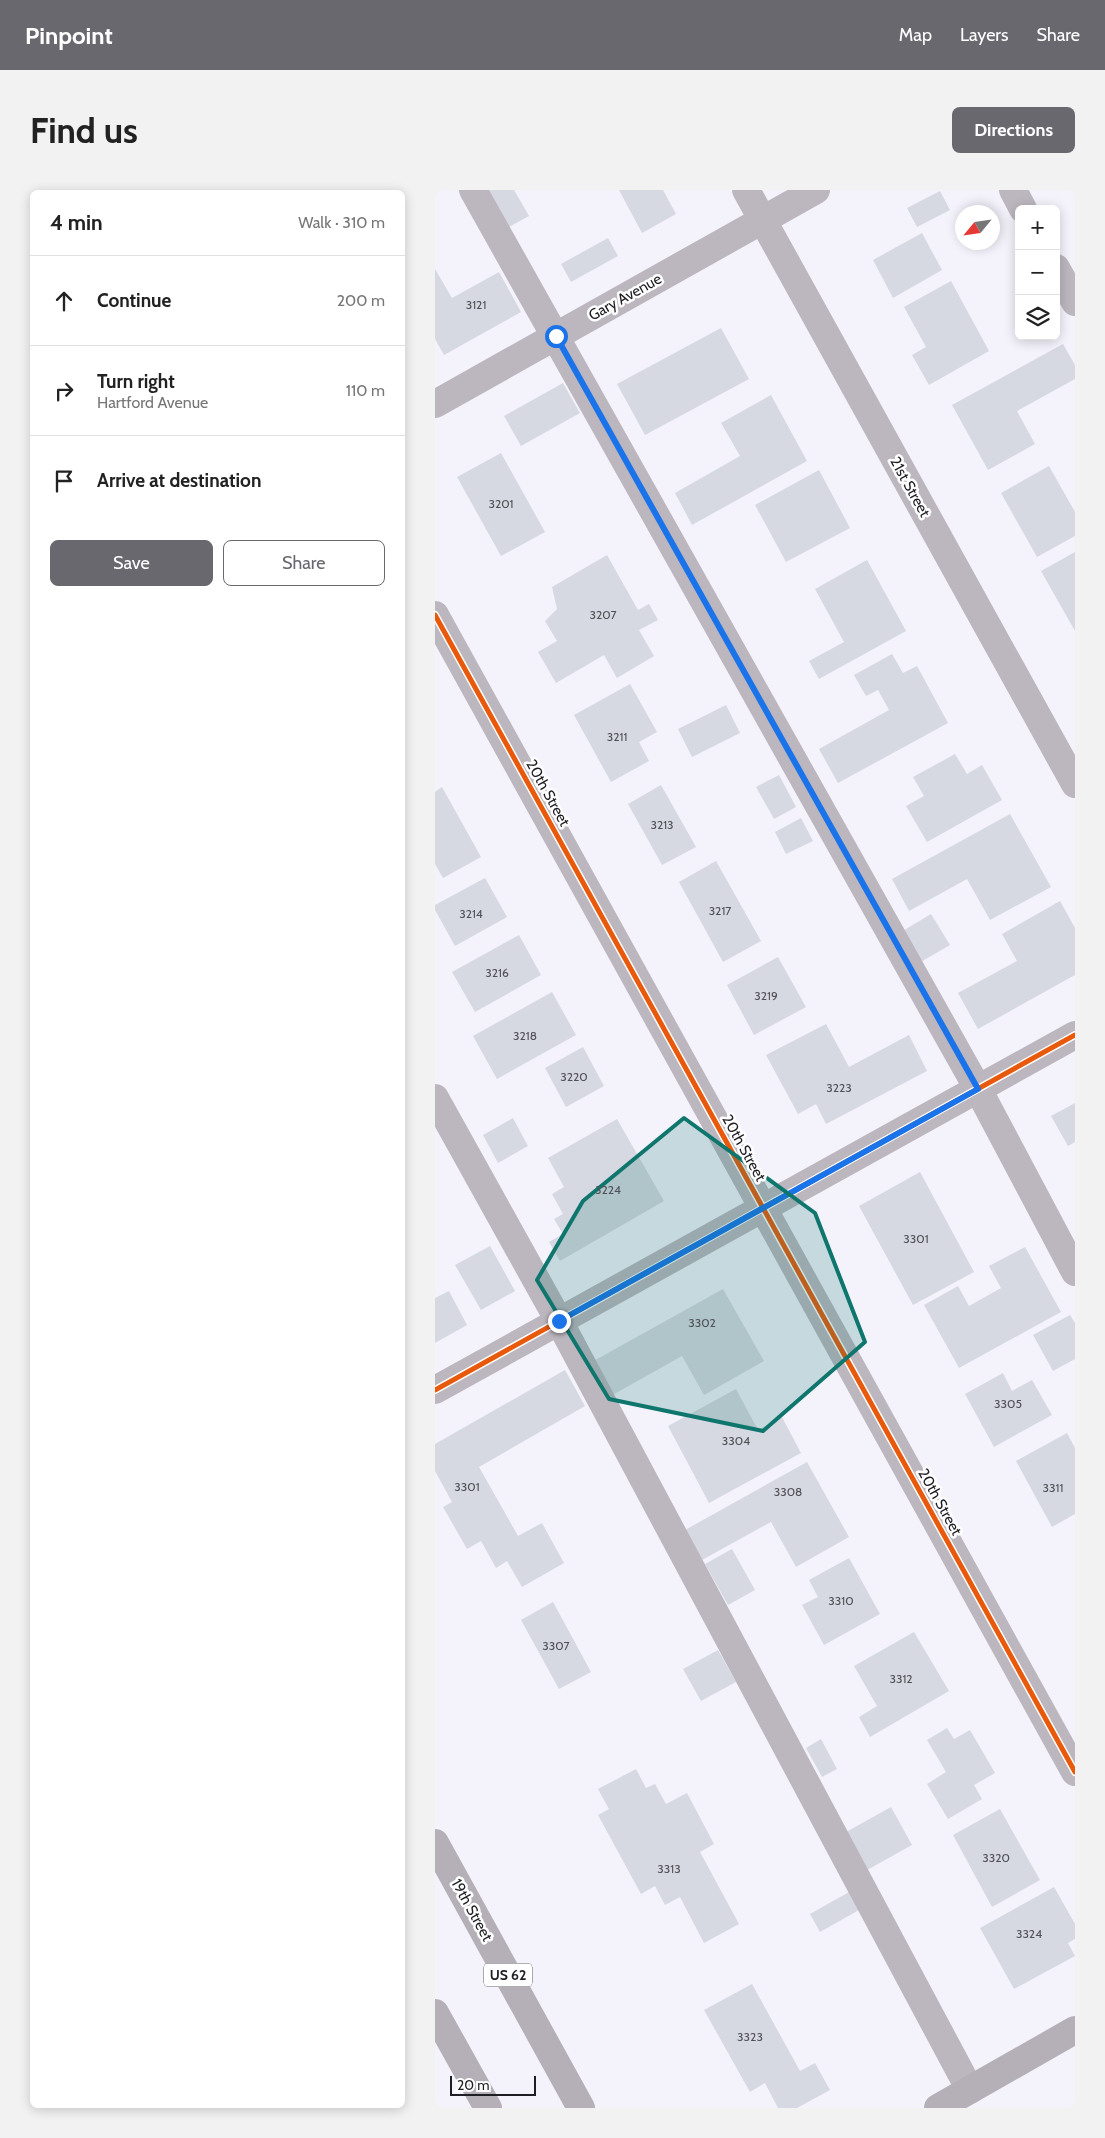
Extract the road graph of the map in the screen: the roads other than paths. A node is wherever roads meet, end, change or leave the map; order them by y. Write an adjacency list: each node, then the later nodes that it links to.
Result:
1 (473, 190): 9 (street)
2 (746, 190): 6 (street, 21st Street)
3 (816, 190): 6 (street, Gary Avenue)
4 (1013, 190): 5 (street)
5 (1021, 205)
6 (763, 220): 9 (street, Gary Avenue); 12 (street, 21st Street)
7 (1060, 275): 8 (street)
8 (1075, 302)
9 (556, 336): 10 (street, Gary Avenue); 14 (street)
10 (435, 404)
11 (435, 615): 16 (street, 20th Street)
12 (1075, 784)
13 (1075, 1035): 14 (street)
14 (978, 1089): 16 (street); 17 (street)
15 (435, 1098): 18 (street)
16 (763, 1208): 18 (street); 20 (street, 20th Street)
17 (1075, 1272)
18 (559, 1321): 19 (street); 24 (street)
19 (435, 1390)
20 (1075, 1772)
21 (435, 1843): 26 (main road, 19th Street / US 62)
22 (435, 2013): 25 (main road)
23 (1075, 2030): 24 (main road)
24 (970, 2090): 27 (main road)
25 (488, 2108)
26 (581, 2108)
27 (938, 2108)

